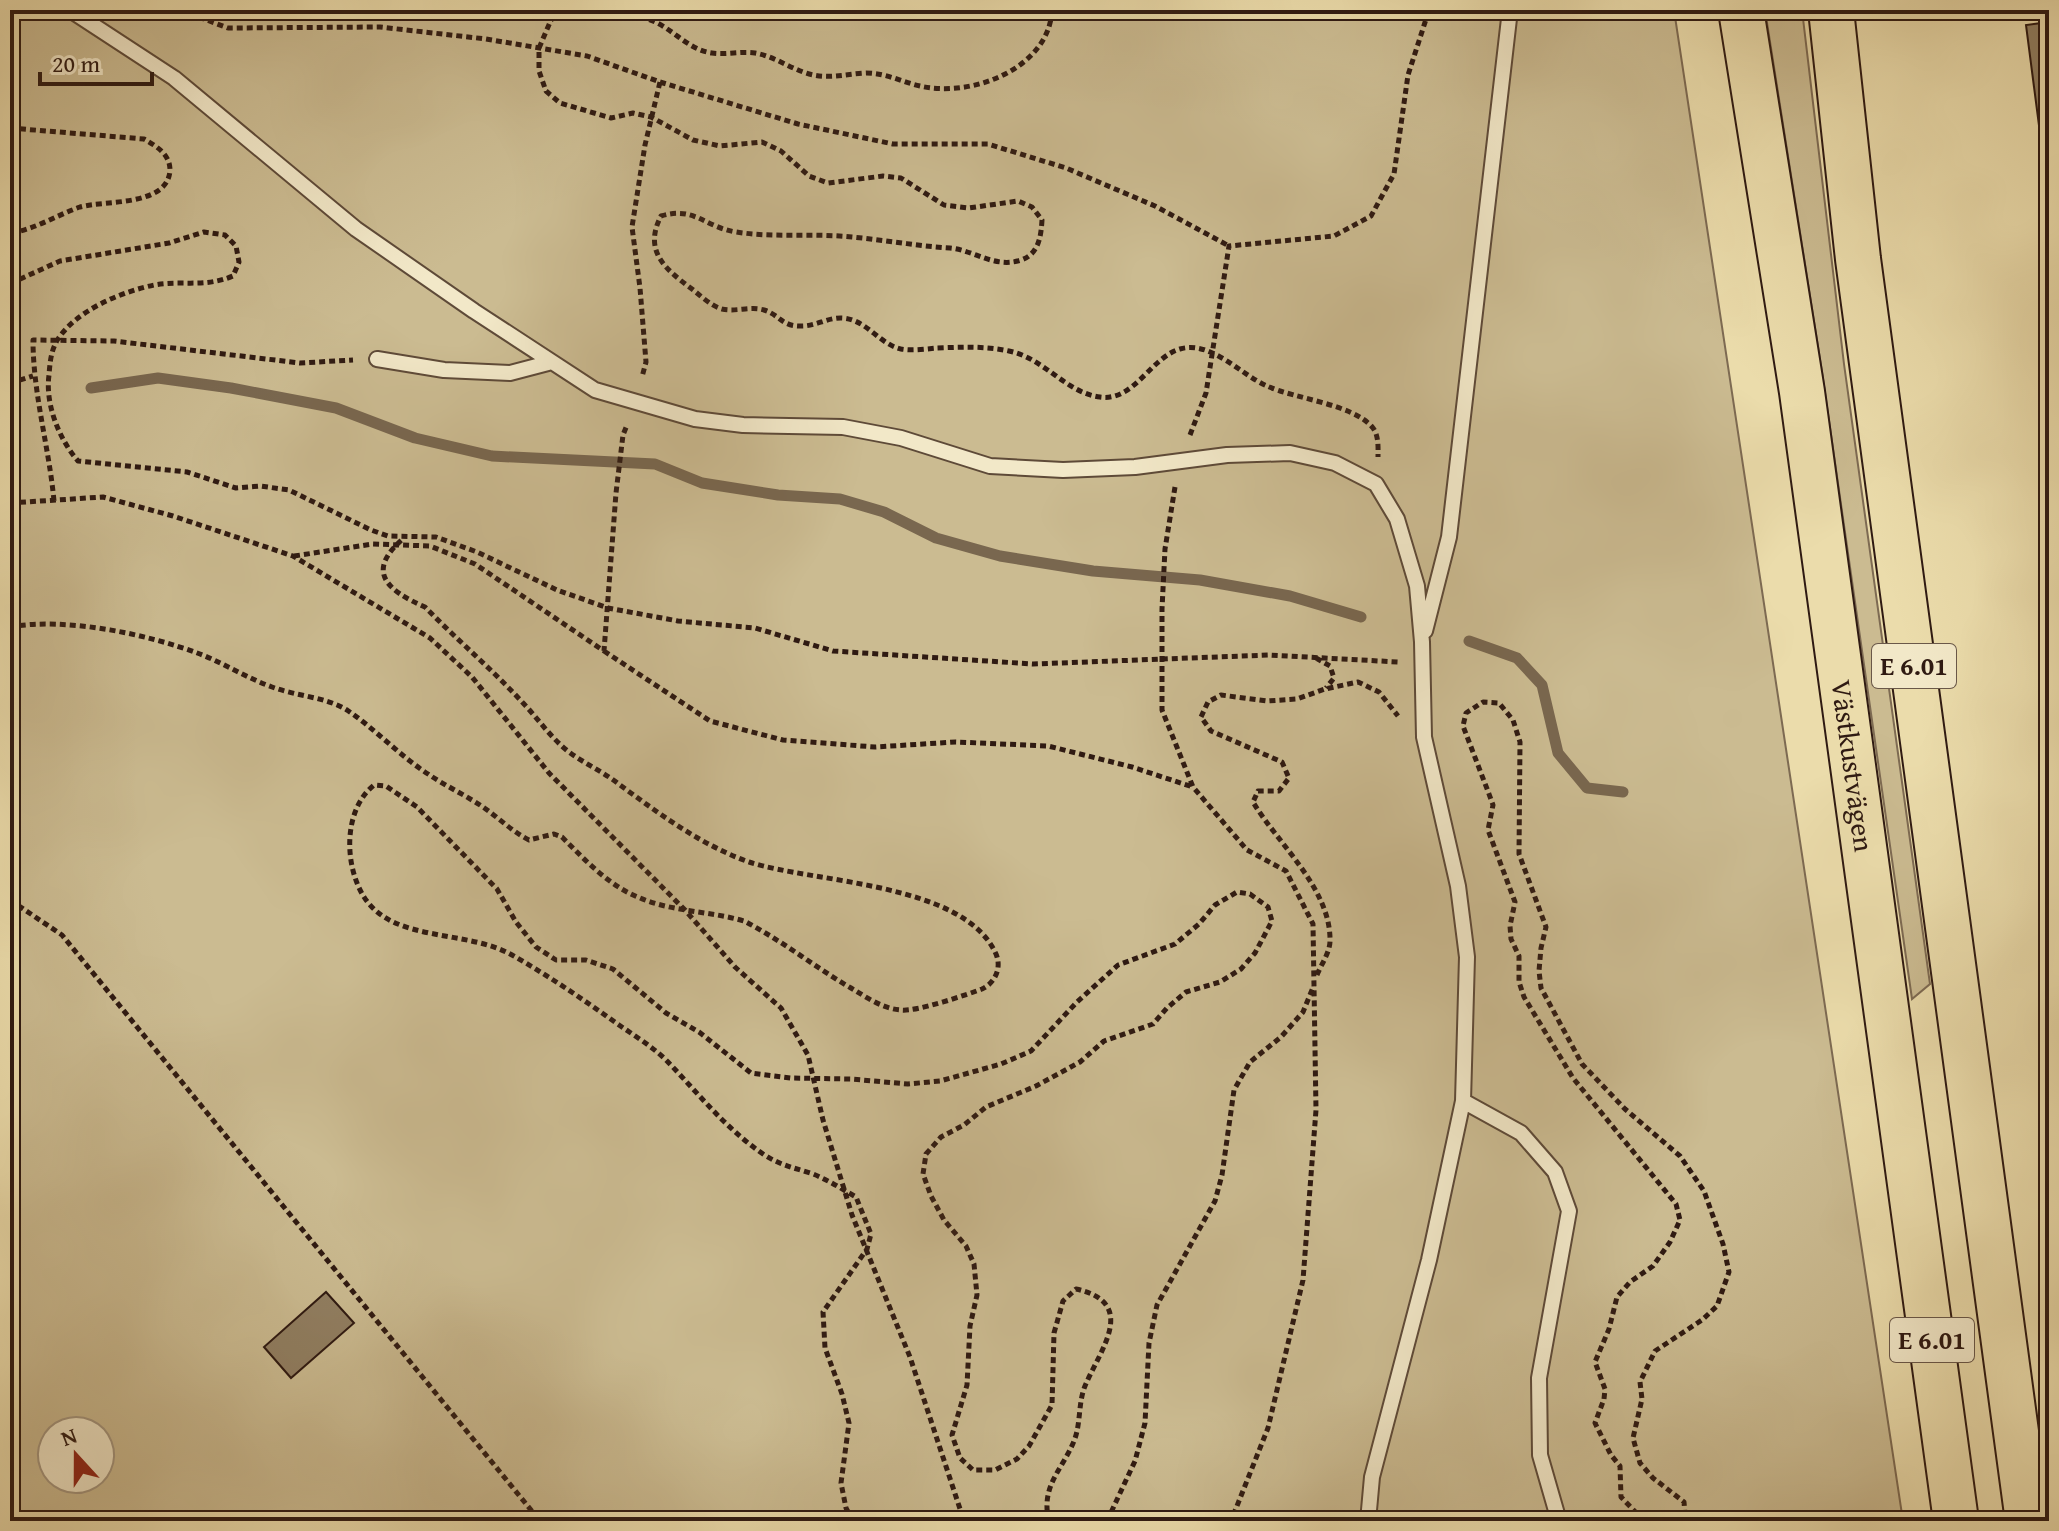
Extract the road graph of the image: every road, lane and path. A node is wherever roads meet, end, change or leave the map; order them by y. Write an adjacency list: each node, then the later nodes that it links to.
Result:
1 (70, 10): 20 (lane)
2 (180, 10): 10 (path)
3 (563, 10): 10 (path)
4 (580, 10): 5 (path)
5 (1052, 10)
6 (1429, 10): 15 (path)
7 (1510, 10): 33 (lane)
8 (1741, 10): 58 (highway, Västkustvägen / E 6.01)
9 (1831, 10): 59 (highway, E 6.01)
10 (539, 48): 11 (path); 12 (path)
11 (660, 82): 12 (path); 15 (path)
12 (651, 117): 18 (path); 23 (path)
13 (10, 128): 14 (path)
14 (10, 233)
15 (1229, 246): 18 (path)
16 (10, 281): 17 (path)
17 (58, 339): 19 (path); 21 (path); 28 (path)
18 (1212, 354): 24 (path); 25 (path)
19 (377, 359): 20 (lane)
20 (552, 362): 23 (lane)
21 (33, 376): 22 (path); 26 (path)
22 (10, 383)
23 (637, 404): 24 (lane); 31 (path)
24 (1179, 461): 25 (lane); 36 (path)
25 (1376, 484): 33 (lane)
26 (54, 501): 27 (path); 30 (path)
27 (10, 503)
28 (405, 537): 29 (path); 31 (path)
29 (396, 545): 30 (path); 34 (path); 42 (path)
30 (293, 556): 42 (path)
31 (608, 608): 34 (path); 36 (path)
32 (10, 627): 42 (path)
33 (1422, 642): 37 (lane)
34 (604, 651): 40 (path)
35 (1315, 657): 36 (path); 37 (path); 38 (path)
36 (1162, 660): 40 (path)
37 (1422, 663): 39 (lane)
38 (1325, 689): 39 (path); 43 (path)
39 (1424, 737): 45 (lane)
40 (1193, 787): 43 (path)
41 (10, 900): 48 (path)
42 (685, 910): 44 (path)
43 (1316, 979): 52 (path); 53 (path)
44 (813, 1079): 46 (path); 46 (path); 51 (path)
45 (1463, 1101): 54 (lane); 55 (lane)
46 (845, 1191): 47 (path); 47 (path)
47 (867, 1249): 49 (path); 50 (path)
48 (540, 1521)
49 (853, 1521)
50 (964, 1521)
51 (1049, 1521)
52 (1107, 1521)
53 (1231, 1521)
54 (1368, 1521)
55 (1559, 1521)
56 (1644, 1521): 57 (path)
57 (1681, 1521)
58 (1956, 1521)
59 (2028, 1521)

